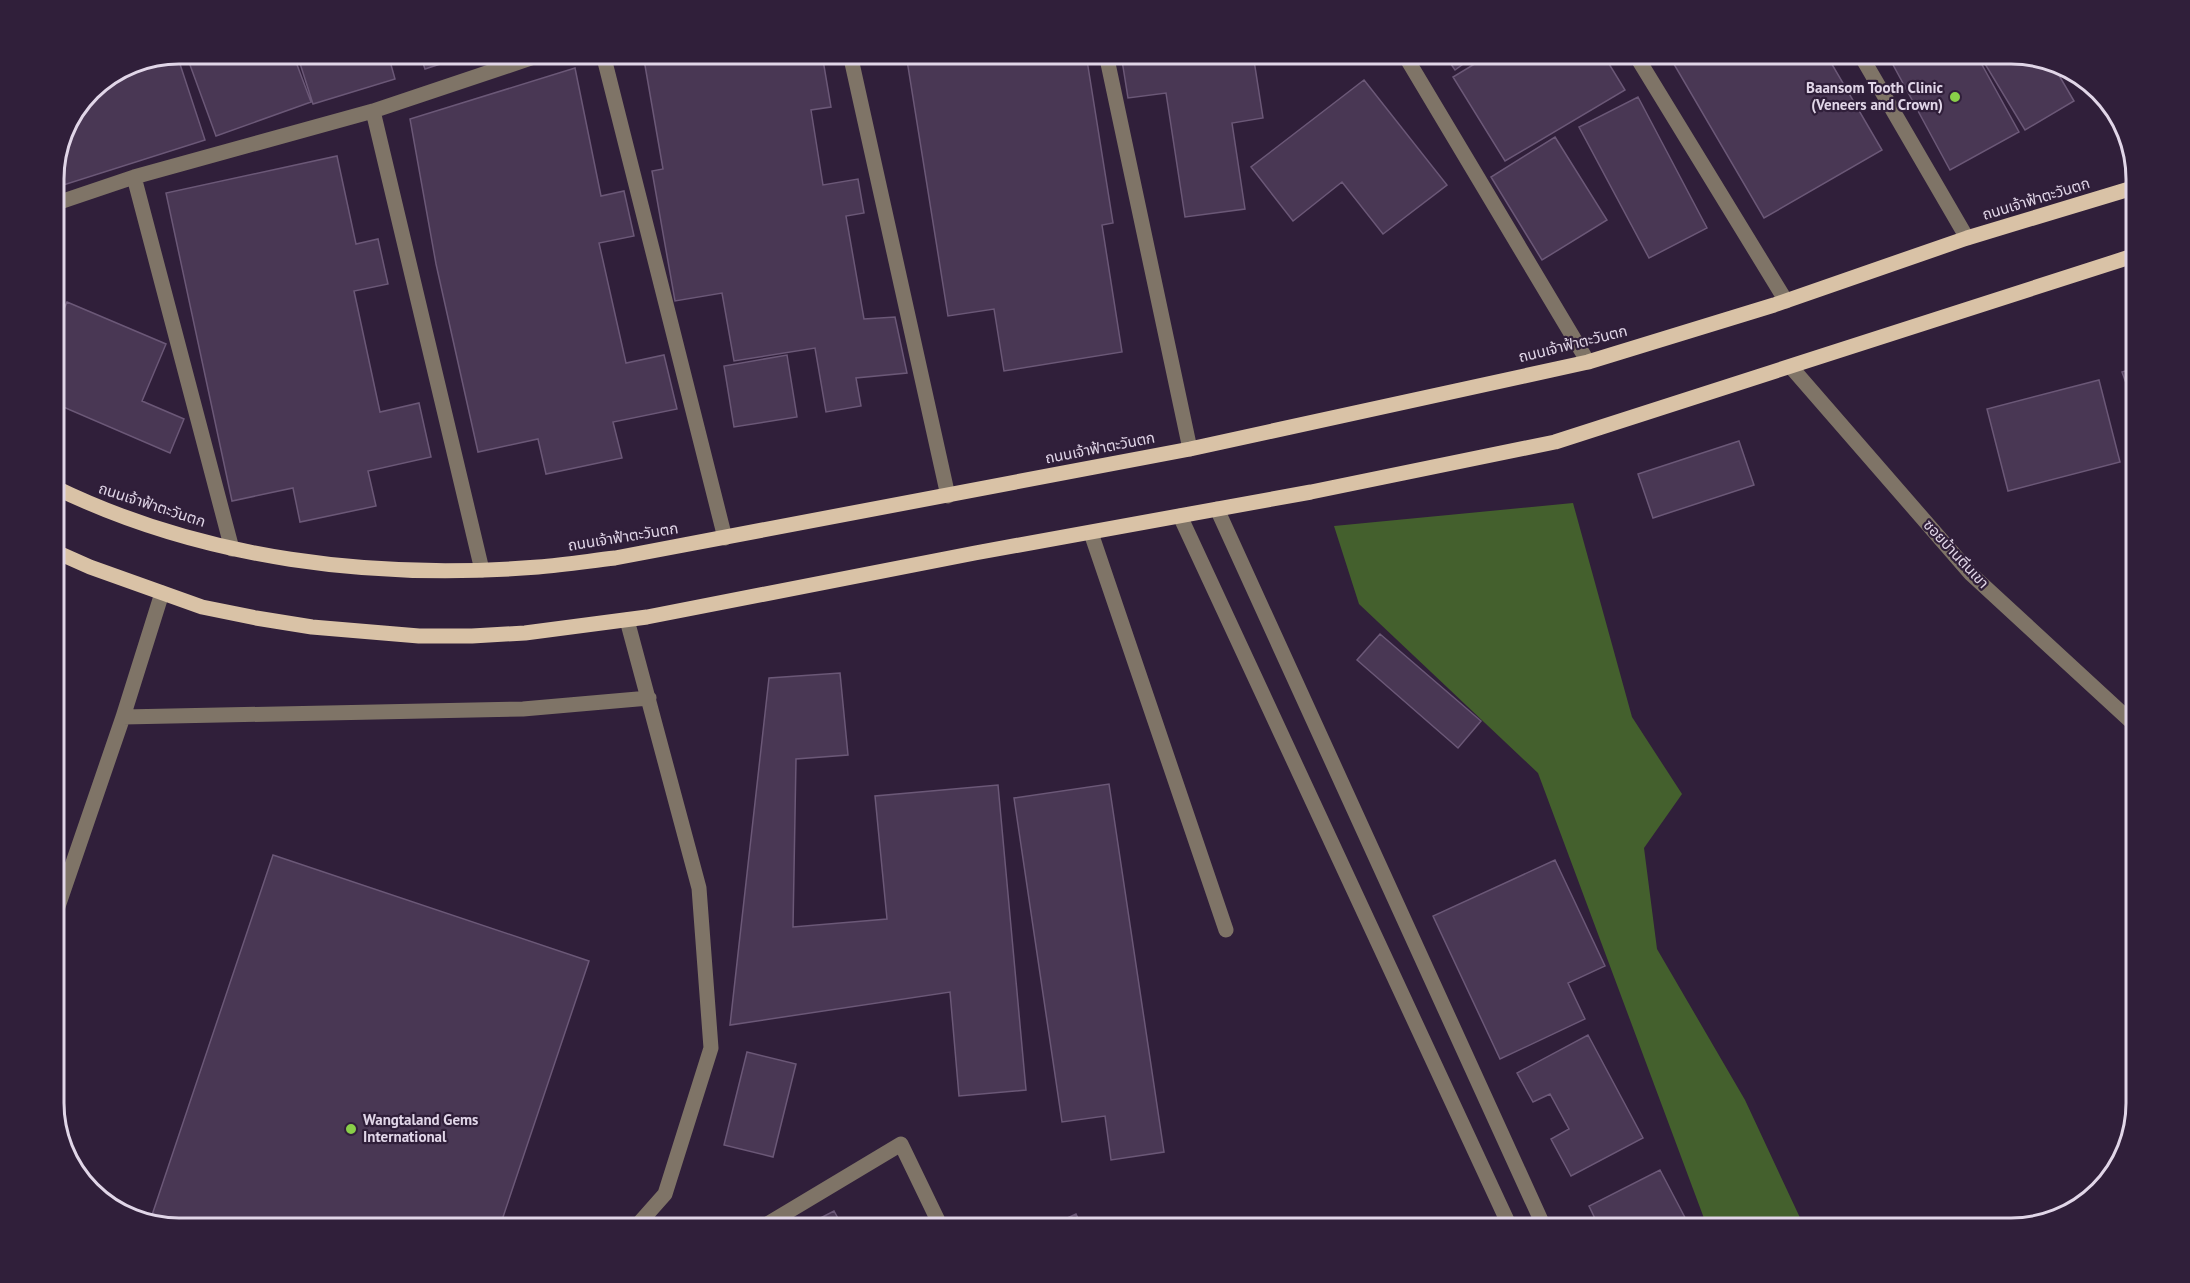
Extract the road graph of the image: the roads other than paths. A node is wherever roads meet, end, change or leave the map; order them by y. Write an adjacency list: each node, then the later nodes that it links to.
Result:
1 (513, 64): 8 (street)
2 (606, 64): 23 (street)
3 (852, 64): 19 (street)
4 (1108, 64): 17 (street)
5 (1410, 64): 15 (street)
6 (1641, 64): 14 (street)
7 (1866, 64): 12 (street)
8 (373, 111): 9 (street); 26 (street)
9 (134, 177): 11 (street); 24 (street)
10 (2125, 191): 12 (main road, ถนนเจ้าฟ้าตะวันตก)
11 (65, 200)
12 (1967, 238): 14 (main road, ถนนเจ้าฟ้าตะวันตก)
13 (2125, 259): 16 (main road)
14 (1786, 301): 15 (main road, ถนนเจ้าฟ้าตะวันตก)
15 (1588, 362): 17 (main road, ถนนเจ้าฟ้าตะวันตก)
16 (1791, 367): 20 (main road); 30 (street, ซอยบ้านตีนเขา)
17 (1190, 449): 19 (main road, ถนนเจ้าฟ้าตะวันตก)
18 (65, 492): 24 (main road, ถนนเจ้าฟ้าตะวันตก)
19 (948, 496): 23 (main road, ถนนเจ้าฟ้าตะวันตก)
20 (1217, 509): 21 (main road); 38 (street)
21 (1180, 516): 22 (main road); 37 (street)
22 (1091, 533): 28 (main road); 33 (street)
23 (725, 538): 26 (main road, ถนนเจ้าฟ้าตะวันตก)
24 (232, 549): 26 (main road, ถนนเจ้าฟ้าตะวันตก)
25 (65, 556): 27 (main road)
26 (482, 570)
27 (162, 593): 28 (main road); 31 (street)
28 (627, 620): 29 (street)
29 (649, 698): 31 (street); 34 (street)
30 (2126, 716)
31 (123, 717): 32 (street)
32 (65, 886)
33 (1226, 930)
34 (643, 1219)
35 (776, 1219): 36 (street)
36 (937, 1219)
37 (1506, 1219)
38 (1540, 1219)

